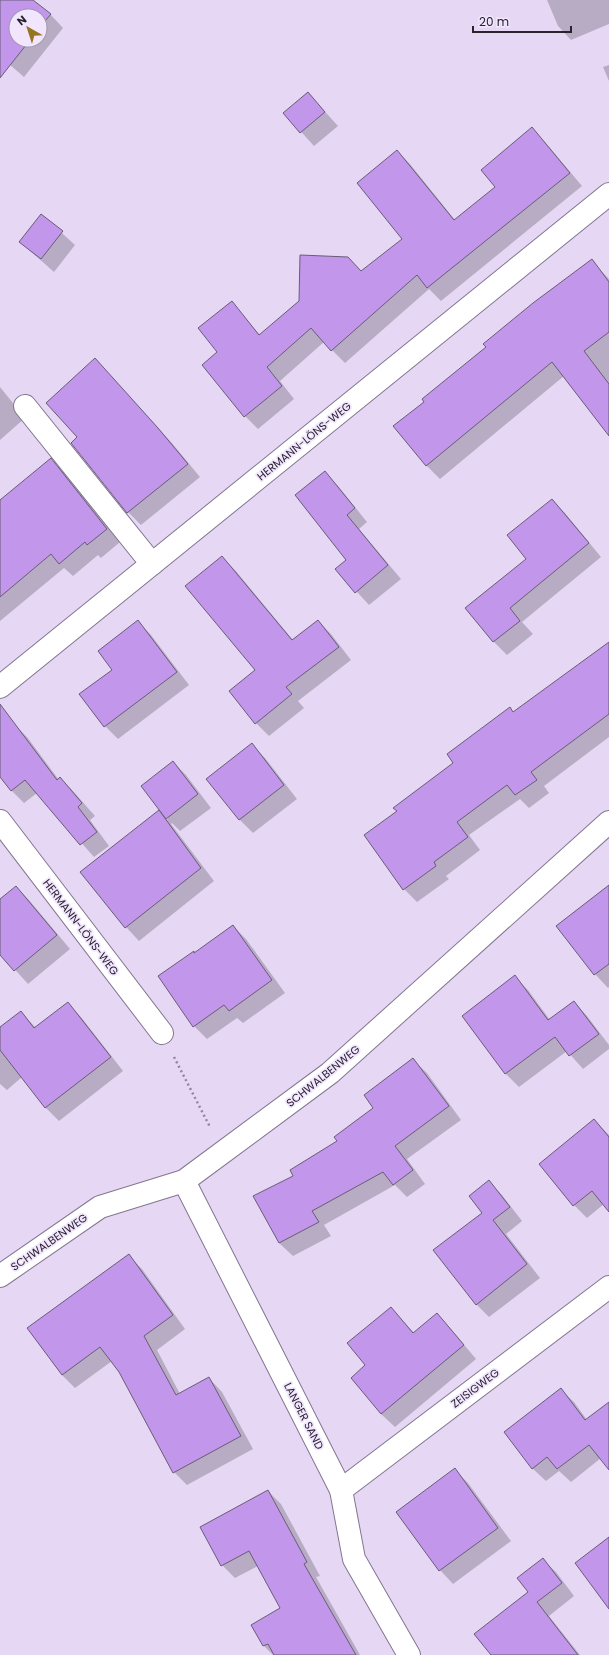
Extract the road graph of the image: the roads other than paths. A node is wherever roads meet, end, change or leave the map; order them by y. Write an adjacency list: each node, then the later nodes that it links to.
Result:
1 (609, 194): 3 (street, HERMANN-LÖNS-WEG)
2 (25, 406): 3 (street)
3 (152, 564): 4 (street, HERMANN-LÖNS-WEG)
4 (0, 687)
5 (0, 822): 7 (street, HERMANN-LÖNS-WEG)
6 (609, 822): 8 (street, SCHWALBENWEG)
7 (162, 1033)
8 (184, 1181): 9 (street, SCHWALBENWEG); 11 (street, LANGER SAND)
9 (0, 1276)
10 (609, 1287): 11 (street, ZEISIGWEG)
11 (341, 1490): 12 (street, LANGER SAND)
12 (408, 1655)

